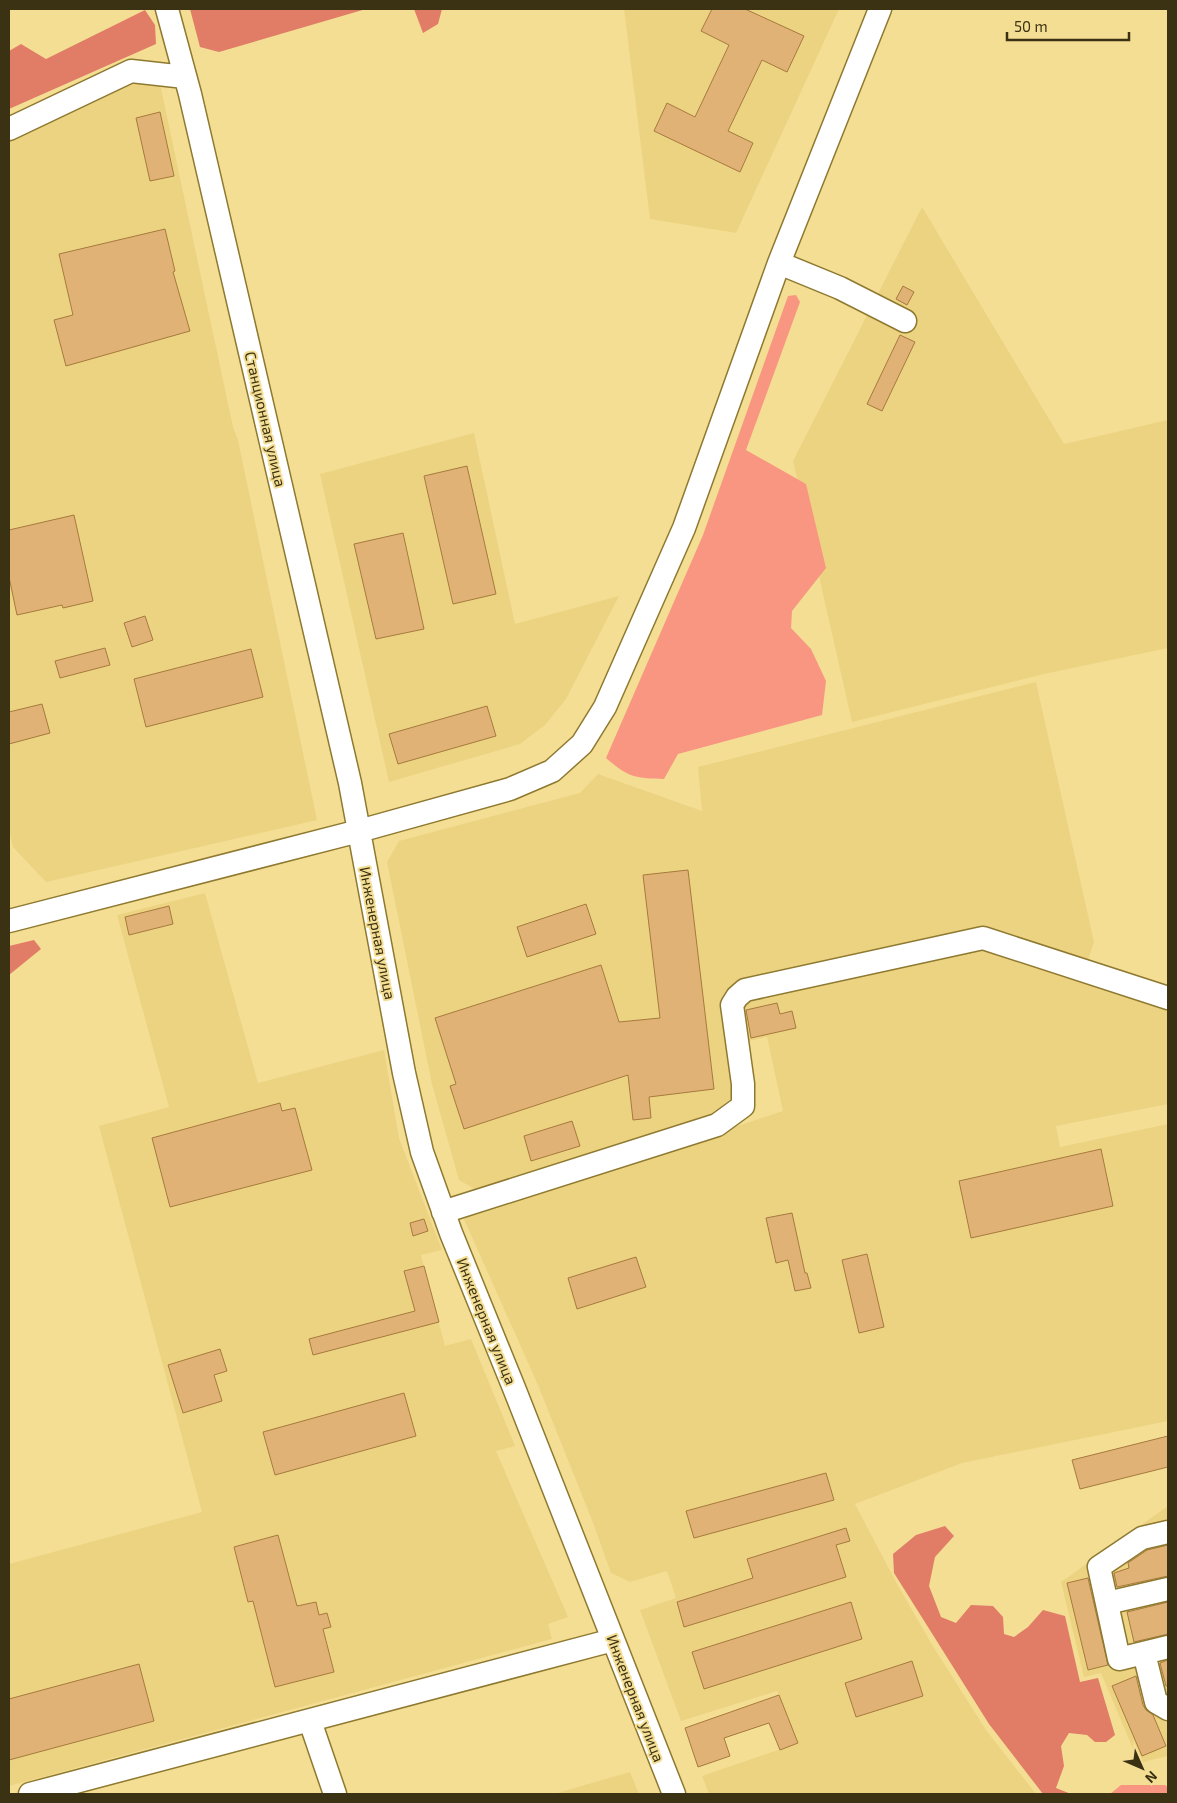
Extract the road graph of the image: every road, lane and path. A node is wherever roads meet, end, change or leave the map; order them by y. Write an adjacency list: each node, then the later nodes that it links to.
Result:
1 (167, 9): 3 (street, Станционная улица)
2 (880, 9): 5 (street)
3 (185, 77): 4 (street); 7 (street, Станционная улица)
4 (9, 129)
5 (779, 263): 6 (street); 7 (street)
6 (905, 321)
7 (359, 831): 8 (street); 10 (street, Инженерная улица)
8 (9, 921)
9 (1168, 998): 10 (street)
10 (443, 1212): 14 (street, Инженерная улица)
11 (1168, 1532): 13 (street)
12 (1168, 1589): 13 (street)
13 (1107, 1603): 16 (street)
14 (613, 1640): 18 (street); 21 (street, Инженерная улица)
15 (1168, 1647): 16 (street)
16 (1144, 1653): 17 (street)
17 (1168, 1708)
18 (310, 1722): 19 (street); 20 (street)
19 (30, 1794)
20 (335, 1794)
21 (674, 1794)

